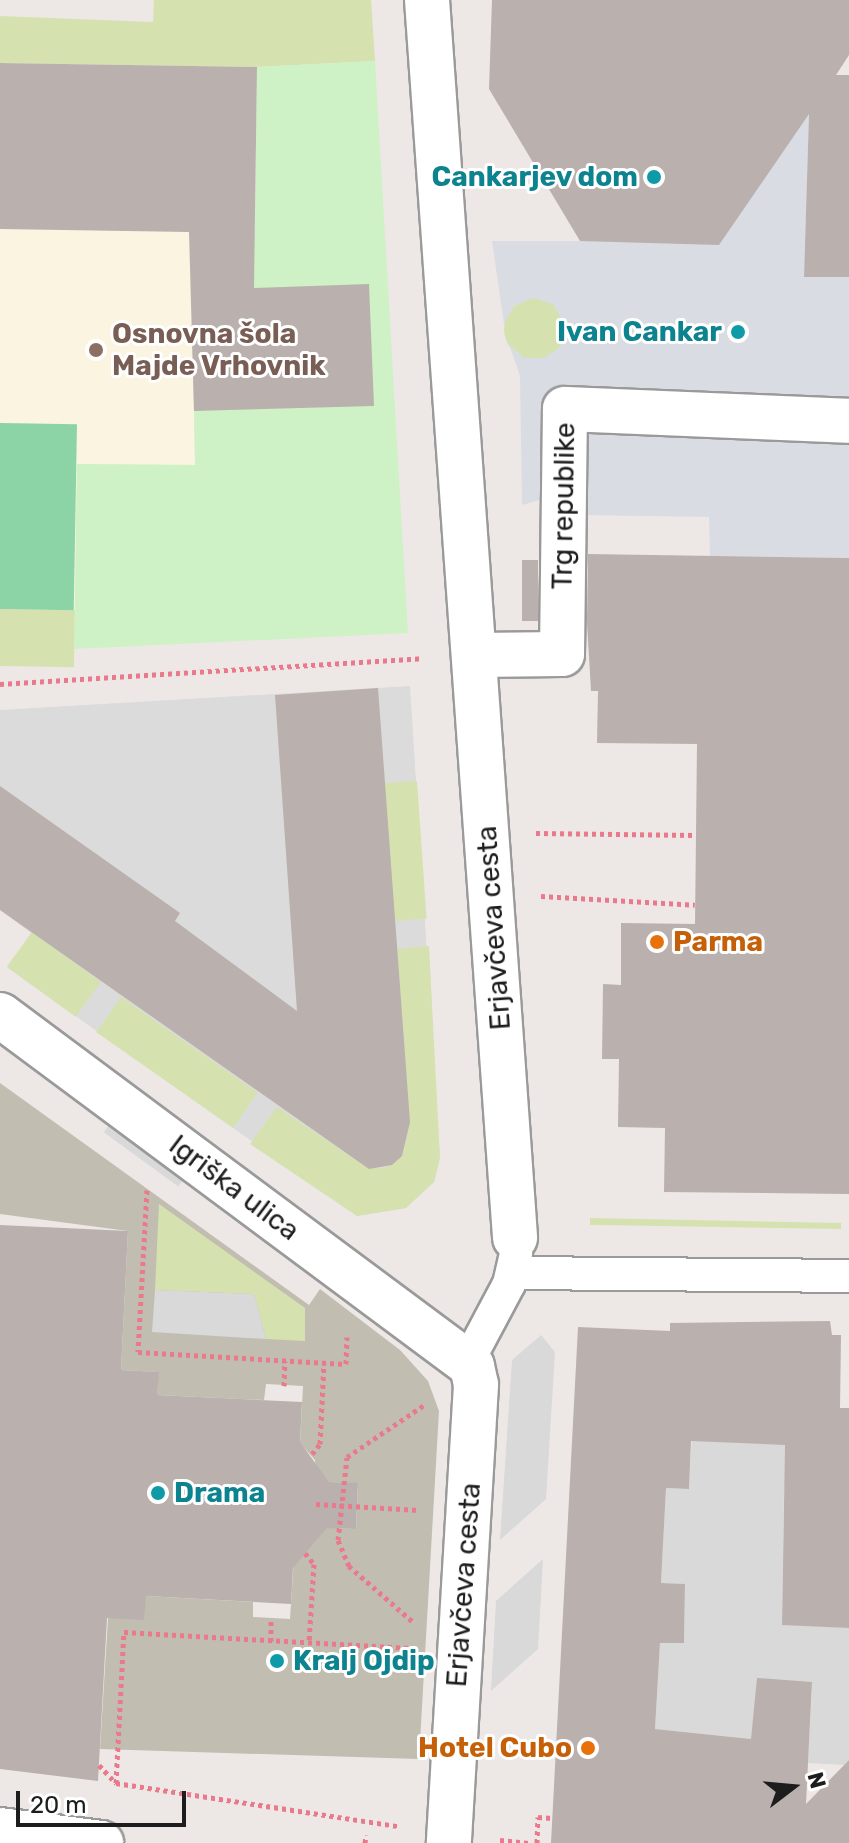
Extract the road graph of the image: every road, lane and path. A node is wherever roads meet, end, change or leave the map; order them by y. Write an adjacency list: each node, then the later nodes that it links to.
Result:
1 (427, 0): 3 (street, Erjavčeva cesta)
2 (849, 421): 3 (street, Trg republike)
3 (474, 655): 4 (path); 11 (street, Erjavčeva cesta)
4 (0, 684)
5 (597, 835): 6 (path)
6 (696, 835)
7 (580, 898): 8 (path)
8 (695, 905)
9 (0, 1015): 15 (street, Igriška ulica)
10 (147, 1185): 14 (path)
11 (514, 1256): 12 (lane); 15 (lane)
12 (849, 1276)
13 (348, 1330): 16 (path)
14 (285, 1361): 16 (path); 17 (path)
15 (468, 1361): 39 (street, Erjavčeva cesta)
16 (324, 1363): 19 (path)
17 (284, 1386)
18 (425, 1404): 21 (path)
19 (312, 1454)
20 (316, 1504): 21 (path)
21 (340, 1506): 22 (path); 25 (path)
22 (420, 1510)
23 (305, 1553): 27 (path)
24 (271, 1618): 26 (path)
25 (414, 1623)
26 (271, 1641): 27 (path); 30 (path)
27 (309, 1643): 28 (path)
28 (412, 1648)
29 (99, 1765): 30 (path)
30 (116, 1783): 32 (path)
31 (552, 1818): 41 (path)
32 (398, 1826)
33 (0, 1830): 36 (street)
34 (366, 1835): 38 (path)
35 (496, 1839): 37 (path)
36 (91, 1842)
37 (509, 1842): 40 (path)
38 (365, 1843)
39 (449, 1843)
40 (531, 1843)
41 (537, 1843)

